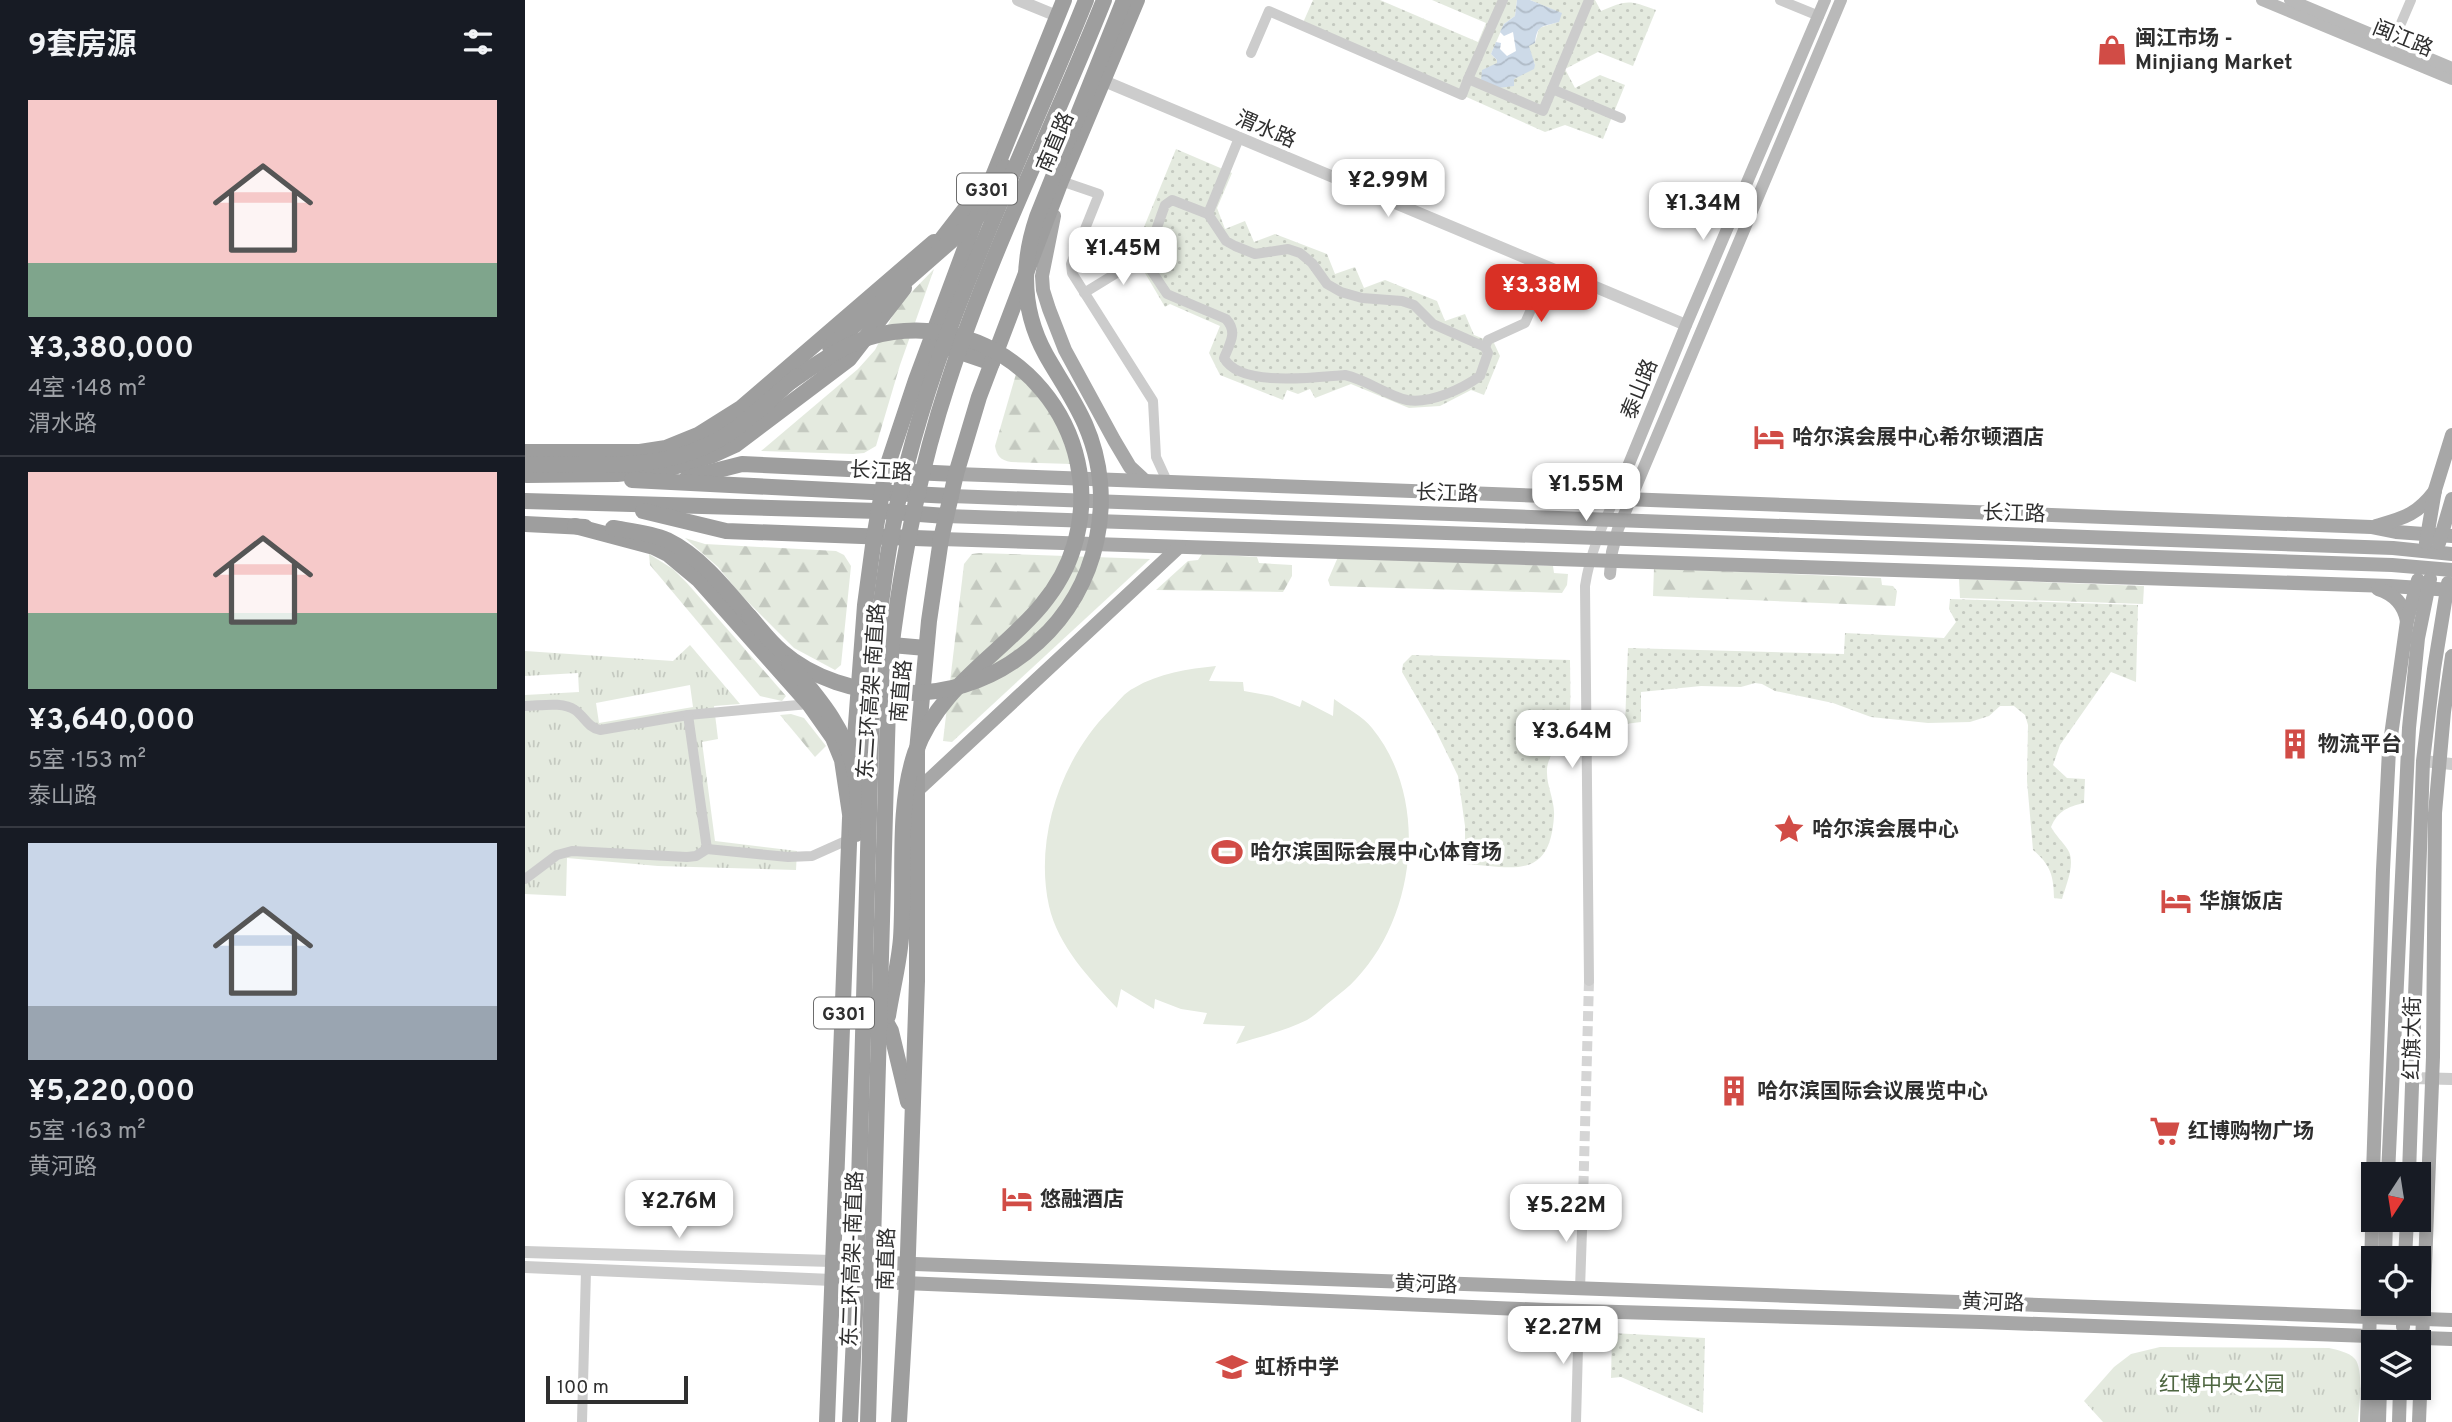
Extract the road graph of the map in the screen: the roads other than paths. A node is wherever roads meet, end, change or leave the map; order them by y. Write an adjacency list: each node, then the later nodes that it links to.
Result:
1 (1019, 0): 16 (street)
2 (1064, 0): 16 (highway, 南直路 / G301)
3 (1075, 0): 38 (highway, bridge)
4 (1086, 0): 94 (highway, 东二环高架-南直路, bridge)
5 (1104, 0): 95 (highway, 东二环高架-南直路, bridge)
6 (1124, 0): 76 (highway, bridge)
7 (1137, 0): 23 (highway, 南直路)
8 (1503, 0): 21 (street)
9 (1589, 0): 24 (street)
10 (1780, 0): 17 (street)
11 (1825, 0): 17 (main road, 泰山路)
12 (1841, 0): 51 (main road, 泰山路)
13 (2262, 0): 18 (main road, 闽江路)
14 (2290, 0): 18 (main road, 闽江路)
15 (2411, 0): 18 (street)
16 (1057, 16): 27 (highway, 南直路 / G301)
17 (1819, 16): 34 (main road, 泰山路)
18 (2391, 48): 20 (main road, 闽江路); 22 (main road, 闽江路)
19 (1251, 53): 21 (street)
20 (2452, 68)
21 (1468, 79): 24 (street)
22 (2452, 79)
23 (1104, 80): 26 (street, 渭水路); 28 (highway, 南直路)
24 (1552, 89): 25 (street)
25 (1621, 118)
26 (1240, 138): 29 (street); 32 (street, 渭水路)
27 (993, 172): 30 (highway); 35 (highway, 南直路 / G301)
28 (1062, 181): 33 (street); 37 (highway, 南直路); 44 (main road)
29 (1208, 214): 31 (street); 36 (street)
30 (949, 229): 40 (highway); 42 (highway)
31 (1146, 255): 33 (street); 36 (street)
32 (1549, 269): 34 (street, 渭水路); 36 (street)
33 (1084, 293): 45 (street)
34 (1686, 325): 50 (main road, 泰山路)
35 (929, 342): 37 (highway); 41 (highway, 南直路 / G301)
36 (1485, 347)
37 (992, 363): 43 (highway, 南直路)
38 (790, 382): 42 (highway, bridge); 95 (highway, bridge)
39 (2452, 435): 47 (main road, 红旗大街)
40 (525, 452)
41 (886, 470): 43 (highway); 46 (highway); 48 (highway, 南直路 / G301)
42 (526, 471): 46 (highway, 长江路)
43 (956, 474): 44 (main road); 49 (highway, 南直路)
44 (1144, 480): 45 (main road)
45 (1167, 481): 50 (main road)
46 (671, 482): 48 (highway, 长江路)
47 (2435, 490): 61 (main road); 62 (main road, 红旗大街)
48 (882, 491): 49 (highway, 长江路); 55 (highway, 南直路 / G301)
49 (951, 496): 56 (highway, 南直路); 57 (main road, 长江路)
50 (1615, 498): 51 (main road); 57 (street, 泰山路)
51 (1631, 499): 58 (main road, 泰山路); 61 (main road)
52 (2452, 499): 62 (main road, 红旗大街)
53 (525, 501): 54 (highway, 长江路)
54 (610, 503): 55 (highway, 长江路); 63 (highway)
55 (879, 511): 56 (highway, 长江路); 63 (highway, 南直路 / G301)
56 (946, 516): 64 (main road, 长江路); 66 (highway, 南直路)
57 (1605, 519): 58 (main road, 长江路); 64 (street, 泰山路)
58 (1622, 520): 65 (main road, 泰山路); 68 (main road, 长江路)
59 (525, 524): 60 (highway)
60 (575, 527): 76 (highway, bridge); 81 (highway)
61 (2371, 527): 62 (main road)
62 (2440, 536): 68 (main road, 红旗大街)
63 (874, 538): 66 (highway); 78 (highway, 南直路 / G301)
64 (1597, 538): 65 (main road, 长江路); 69 (street, 泰山路)
65 (1616, 539): 70 (main road, 泰山路); 71 (main road, 长江路)
66 (941, 540): 67 (main road); 79 (highway, 南直路)
67 (1179, 547): 69 (main road); 86 (main road)
68 (2438, 552): 71 (main road, 红旗大街)
69 (1589, 561): 70 (main road); 93 (street, 泰山路)
70 (1611, 568): 73 (main road)
71 (2427, 568): 72 (main road, 长江路); 74 (main road, 红旗大街)
72 (2452, 568): 75 (main road, 红旗大街)
73 (2359, 585): 74 (main road); 77 (main road)
74 (2421, 588): 75 (main road); 77 (main road, 红旗大街); 102 (main road, 红旗大街)
75 (2450, 590): 84 (main road, 红旗大街)
76 (749, 616): 94 (highway, bridge)
77 (2407, 621): 101 (main road, 红旗大街)
78 (861, 642): 79 (highway); 87 (highway, 南直路 / G301)
79 (926, 648): 86 (highway, 南直路)
80 (2452, 656): 85 (main road, 红旗大街)
81 (809, 704): 83 (street); 87 (highway)
82 (525, 706): 83 (street)
83 (688, 715): 89 (street)
84 (2423, 761): 85 (street); 96 (main road, 红旗大街)
85 (2445, 763): 97 (main road, 红旗大街)
86 (919, 789): 92 (highway, 南直路)
87 (850, 814): 88 (highway, 南直路 / G301)
88 (850, 839): 89 (street); 91 (highway, 南直路 / G301)
89 (707, 849): 90 (street)
90 (525, 879)
91 (848, 904): 92 (highway); 99 (highway, 南直路 / G301)
92 (919, 907): 100 (highway, 南直路)
93 (1589, 981)
94 (862, 1013): 128 (highway, 东二环高架-南直路, bridge)
95 (878, 1077): 129 (highway, 东二环高架-南直路, bridge)
96 (2412, 1078): 97 (street); 103 (main road, 红旗大街)
97 (2433, 1078): 98 (street); 116 (main road, 红旗大街)
98 (2452, 1079)
99 (839, 1115): 100 (highway); 106 (highway, 南直路 / G301)
100 (913, 1121): 107 (highway, 南直路)
101 (2374, 1162)
102 (2389, 1162)
103 (2409, 1162)
104 (1583, 1200): 112 (street)
105 (525, 1252): 106 (street, 黄河路)
106 (832, 1261): 107 (main road, 黄河路); 110 (highway, 南直路 / G301)
107 (906, 1263): 111 (highway, 南直路); 112 (main road, 黄河路)
108 (525, 1268): 109 (street, 黄河路)
109 (586, 1270): 110 (street, 黄河路); 126 (street)
110 (832, 1280): 111 (main road, 黄河路); 127 (highway, 南直路 / G301)
111 (907, 1283): 113 (main road, 黄河路); 130 (highway, 南直路)
112 (1580, 1289): 114 (main road, 黄河路)
113 (1580, 1310): 119 (main road, 黄河路); 131 (street)
114 (2361, 1311)
115 (2415, 1316): 116 (main road, 黄河路)
116 (2422, 1319): 117 (main road, 黄河路); 118 (main road, 红旗大街)
117 (2452, 1320)
118 (2421, 1330)
119 (2361, 1338)
120 (2431, 1339): 121 (main road, 黄河路)
121 (2452, 1339)
122 (2370, 1400): 132 (main road)
123 (2380, 1400): 133 (main road)
124 (2400, 1400): 134 (main road)
125 (2420, 1400): 135 (main road, 红旗大街)
126 (582, 1422)
127 (827, 1422)
128 (850, 1422)
129 (868, 1422)
130 (899, 1422)
131 (1576, 1422)
132 (2367, 1422)
133 (2379, 1422)
134 (2399, 1422)
135 (2419, 1422)

